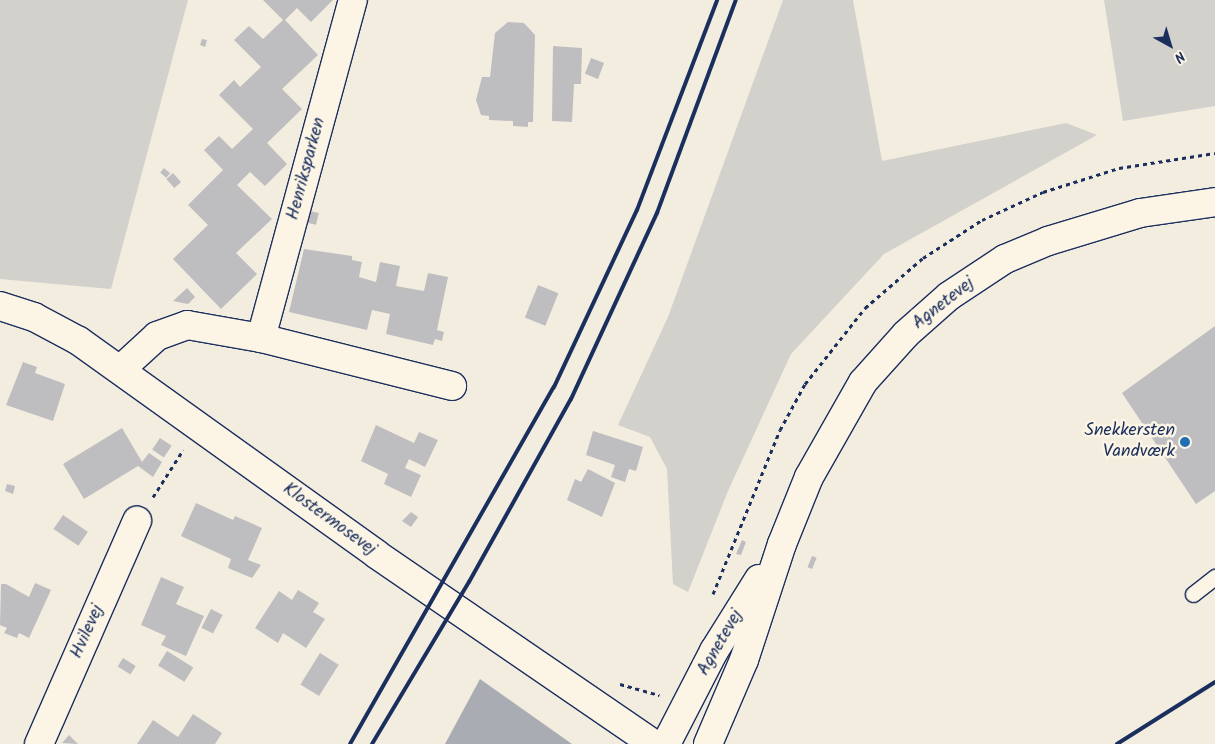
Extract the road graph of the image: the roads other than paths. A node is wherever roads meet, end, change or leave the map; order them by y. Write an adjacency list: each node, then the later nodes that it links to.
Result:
1 (353, 0): 4 (street, Henriksparken)
2 (1215, 202): 8 (street, Agnetevej)
3 (0, 306): 5 (street, Klostermosevej)
4 (261, 338): 5 (street); 6 (street)
5 (121, 369): 12 (street, Klostermosevej)
6 (452, 386)
7 (137, 521): 11 (street, Hvilevej)
8 (782, 544): 13 (street, Agnetevej); 14 (street, Agnetevej)
9 (1215, 577): 10 (lane)
10 (1193, 594)
11 (39, 744)
12 (653, 744)
13 (666, 744)
14 (708, 744)

